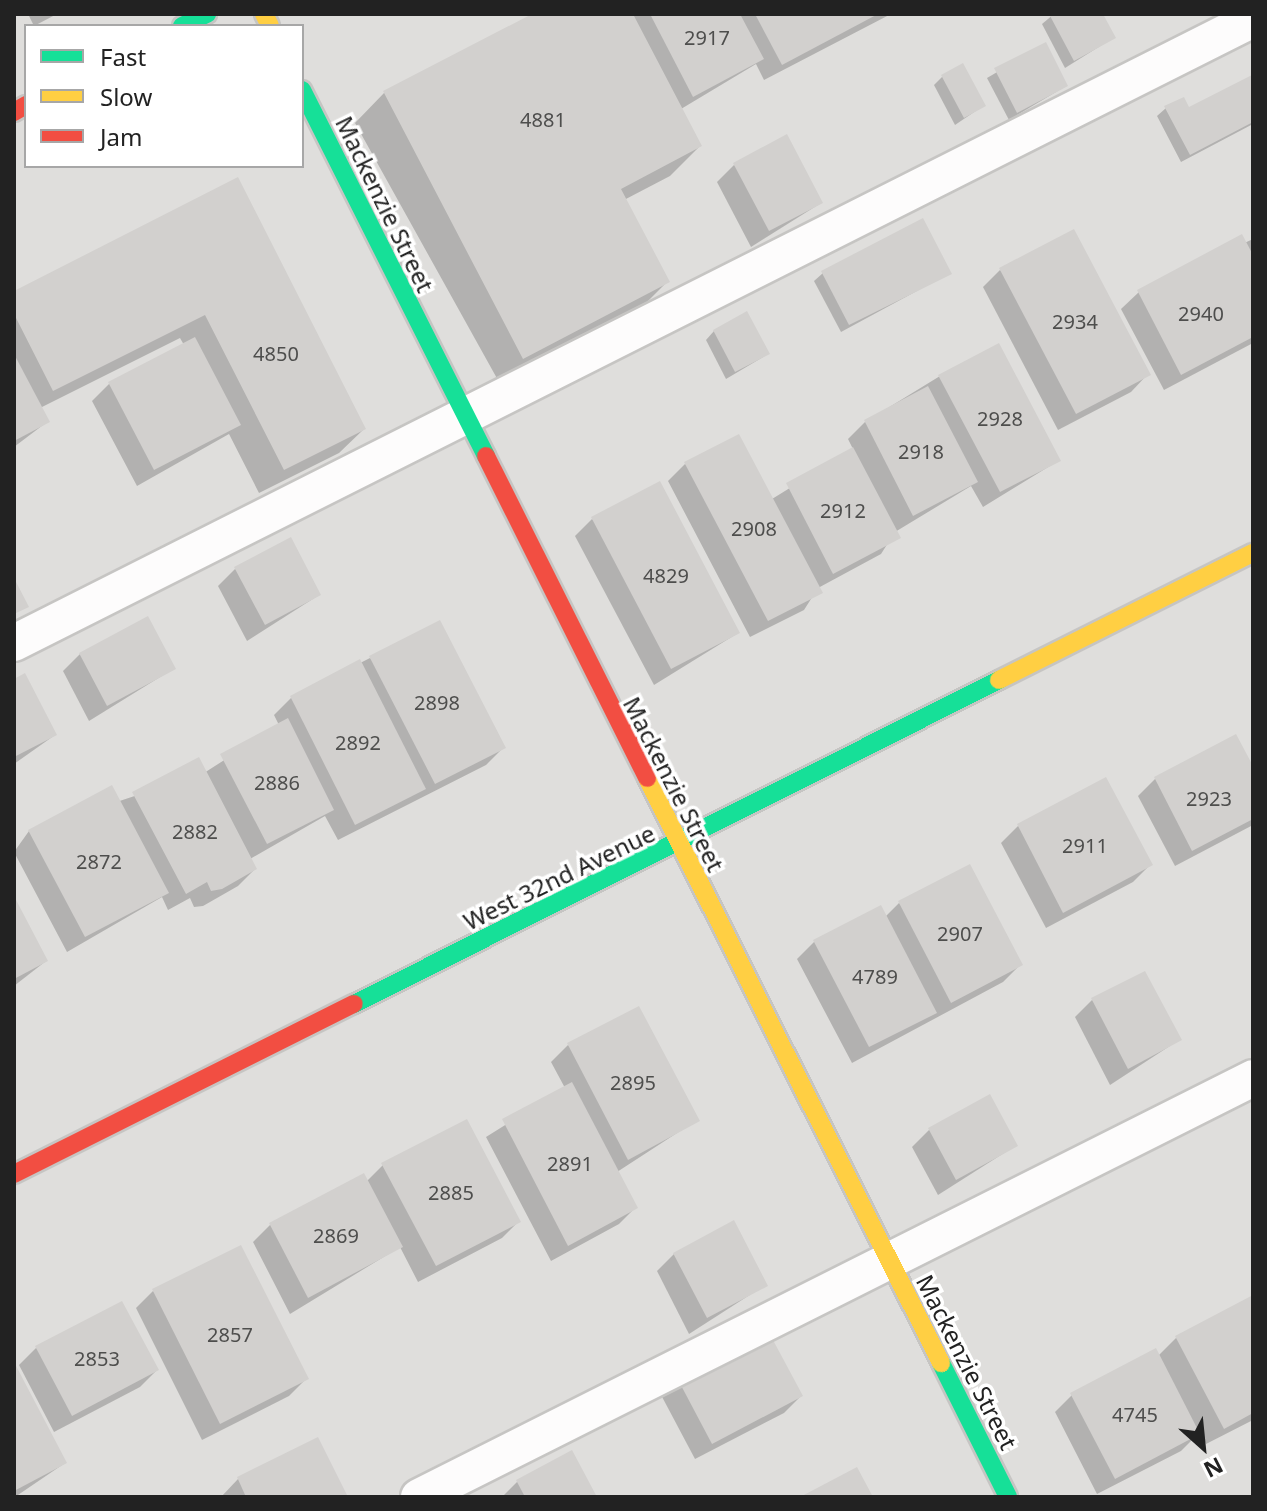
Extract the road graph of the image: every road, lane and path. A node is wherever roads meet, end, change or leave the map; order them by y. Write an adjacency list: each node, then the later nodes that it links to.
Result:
1 (207, 14): 3 (street)
2 (1253, 19): 5 (lane)
3 (186, 24)
4 (304, 94): 5 (street, Mackenzie Street)
5 (463, 416): 7 (lane); 8 (street, Mackenzie Street)
6 (1253, 553): 8 (street, West 32nd Avenue)
7 (14, 643)
8 (678, 844): 10 (street, West 32nd Avenue); 11 (street, Mackenzie Street)
9 (1253, 1078): 11 (lane)
10 (14, 1174)
11 (890, 1261): 12 (lane); 13 (street, Mackenzie Street)
12 (419, 1497)
13 (1008, 1497)

